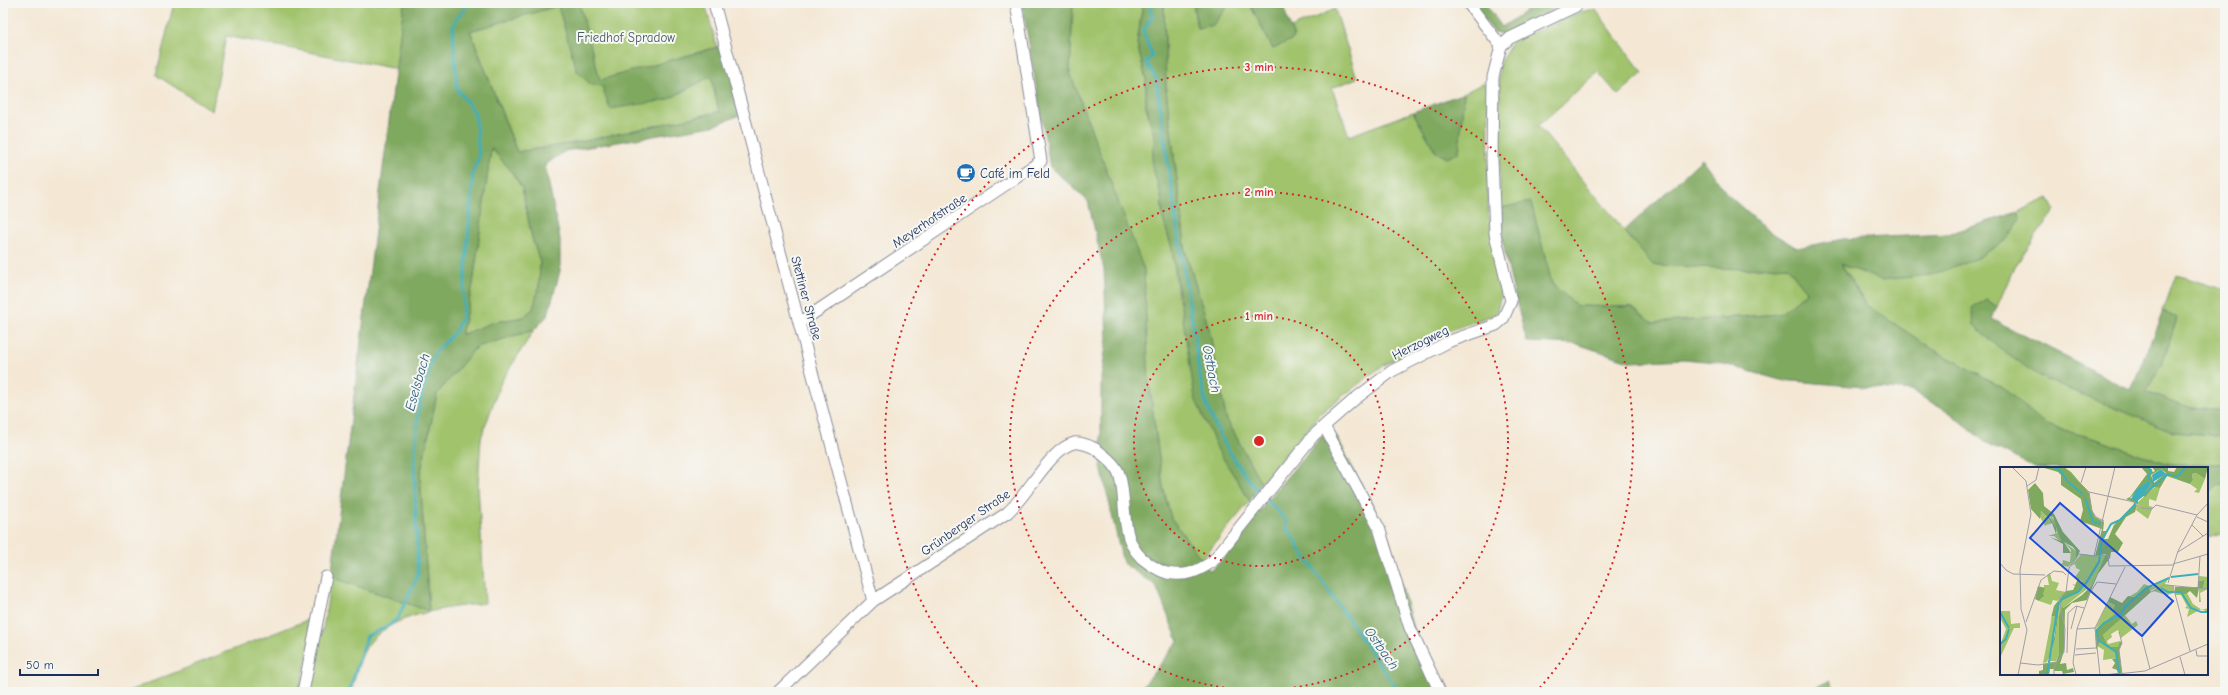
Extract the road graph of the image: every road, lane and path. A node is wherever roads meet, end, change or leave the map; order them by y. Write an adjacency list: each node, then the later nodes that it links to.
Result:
1 (714, 3): 6 (street, Stettiner Straße)
2 (1016, 3): 6 (street, Meyerhofstraße)
3 (1468, 3): 5 (street)
4 (1574, 3): 5 (street)
5 (1501, 46): 7 (street, Herzogweg)
6 (799, 323): 9 (street, Stettiner Straße)
7 (1324, 426): 9 (street, Grünberger Straße); 12 (street)
8 (326, 577): 10 (street)
9 (873, 601): 11 (street, Grünberger Straße)
10 (303, 692)
11 (778, 692)
12 (1440, 692)

